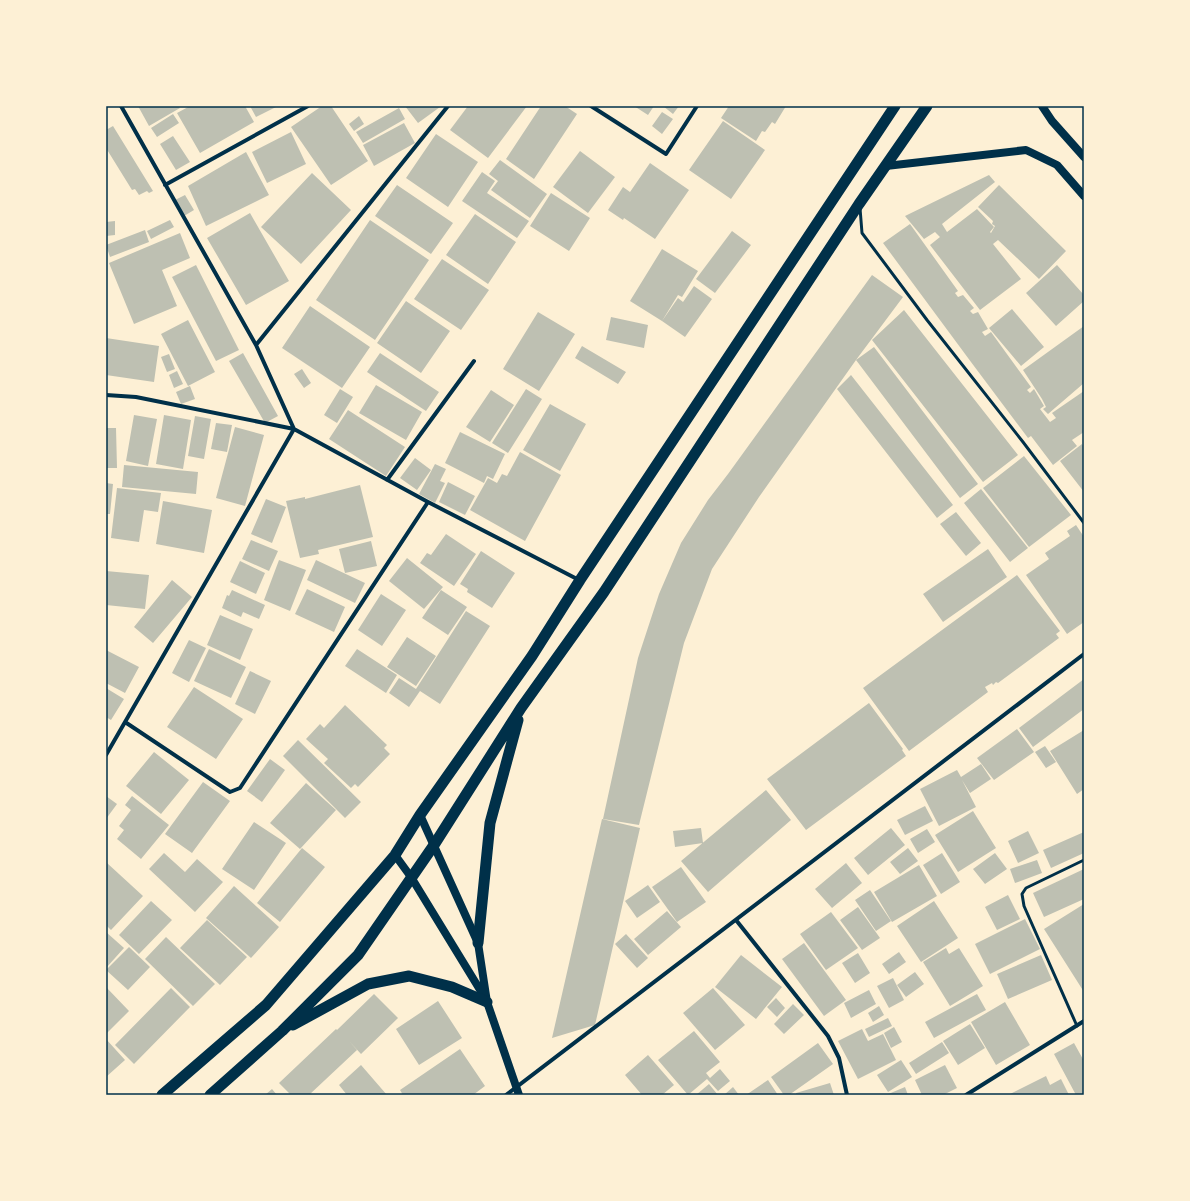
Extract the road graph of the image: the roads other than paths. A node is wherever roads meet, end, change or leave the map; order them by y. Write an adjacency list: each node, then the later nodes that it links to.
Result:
1 (121, 106): 11 (street)
2 (308, 106): 11 (street)
3 (448, 106): 14 (street)
4 (592, 106): 5 (street)
5 (697, 106)
6 (895, 106): 21 (highway)
7 (928, 106): 10 (highway)
8 (1042, 106): 9 (main road)
9 (1084, 157)
10 (886, 166): 12 (main road); 13 (highway)
11 (165, 185): 14 (street)
12 (1084, 196)
13 (860, 204): 20 (lane); 23 (highway)
14 (256, 345): 17 (street)
15 (474, 361): 18 (street)
16 (106, 394): 17 (street)
17 (294, 430): 18 (street); 24 (street)
18 (388, 480): 19 (street)
19 (428, 502): 21 (street); 24 (street)
20 (1084, 524)
21 (580, 580): 26 (highway)
22 (1084, 654): 31 (street)
23 (521, 708): 27 (highway); 32 (highway)
24 (125, 722): 25 (street)
25 (106, 755)
26 (420, 815): 27 (main road); 28 (highway)
27 (434, 845): 30 (highway); 32 (main road)
28 (395, 855): 30 (main road); 38 (highway)
29 (1084, 860): 35 (lane)
30 (411, 877): 33 (main road); 36 (highway)
31 (736, 920): 37 (street); 41 (street)
32 (478, 943): 33 (main road)
33 (487, 1002): 36 (highway); 37 (main road)
34 (1084, 1021): 35 (street)
35 (1078, 1026): 42 (street)
36 (282, 1031): 39 (highway)
37 (518, 1091): 40 (street)
38 (162, 1095)
39 (210, 1095)
40 (506, 1095)
41 (847, 1095)
42 (966, 1095)

